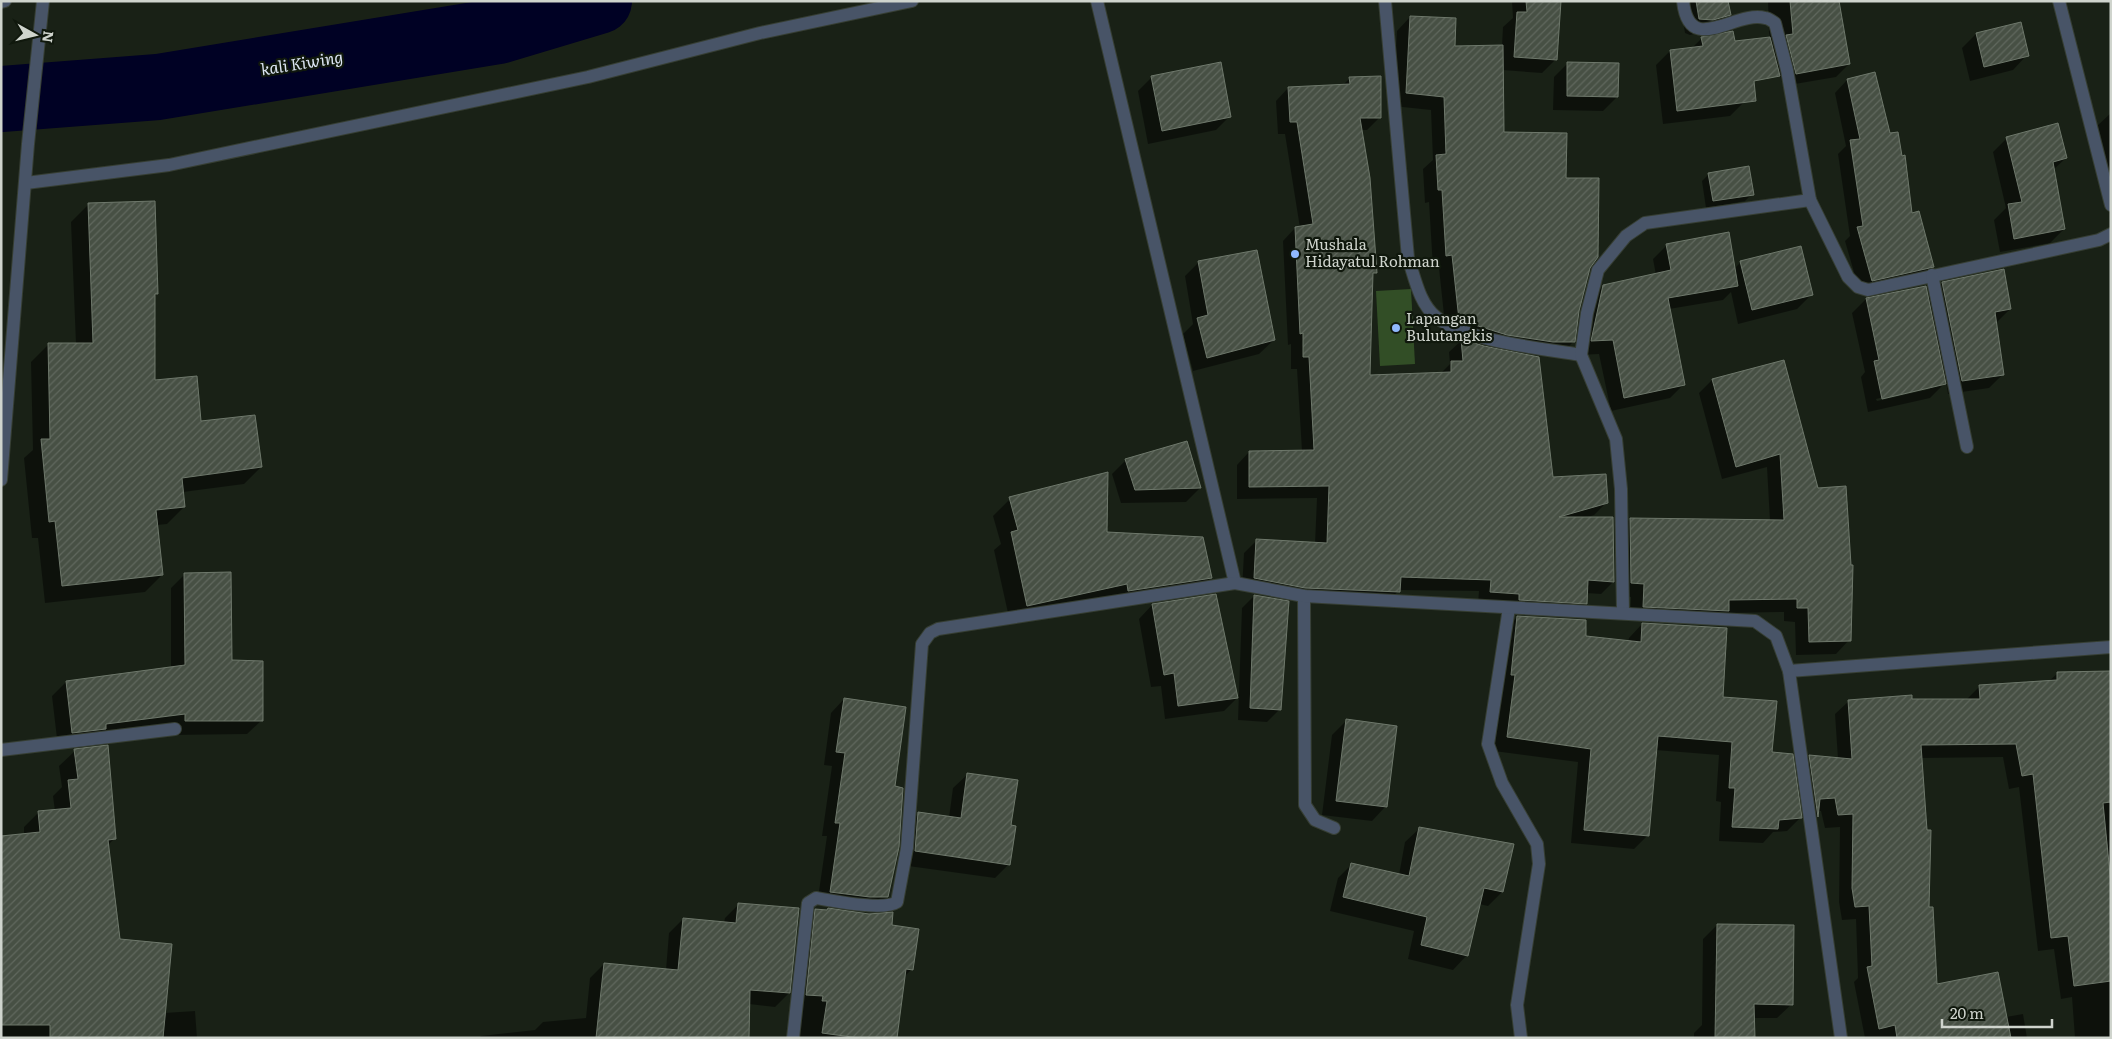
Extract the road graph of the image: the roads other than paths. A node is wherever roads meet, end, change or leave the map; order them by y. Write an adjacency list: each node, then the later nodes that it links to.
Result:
1 (43, 1): 7 (street)
2 (912, 1): 7 (street)
3 (1096, 1): 15 (street)
4 (1385, 1): 12 (street)
5 (1683, 1): 8 (street)
6 (2059, 1): 9 (street)
7 (26, 183): 14 (street)
8 (1810, 200): 11 (street); 12 (street)
9 (2111, 205)
10 (2111, 234): 11 (street)
11 (1932, 275): 13 (street)
12 (1581, 355): 18 (street)
13 (1966, 447)
14 (1, 480)
15 (1235, 583): 16 (street); 24 (street)
16 (1304, 596): 17 (street); 23 (street)
17 (1509, 608): 18 (street); 25 (street)
18 (1623, 613): 20 (street)
19 (2111, 648): 20 (street)
20 (1789, 671): 26 (street)
21 (175, 729): 22 (street)
22 (1, 750)
23 (1334, 828)
24 (793, 1038)
25 (1521, 1038)
26 (1841, 1038)

